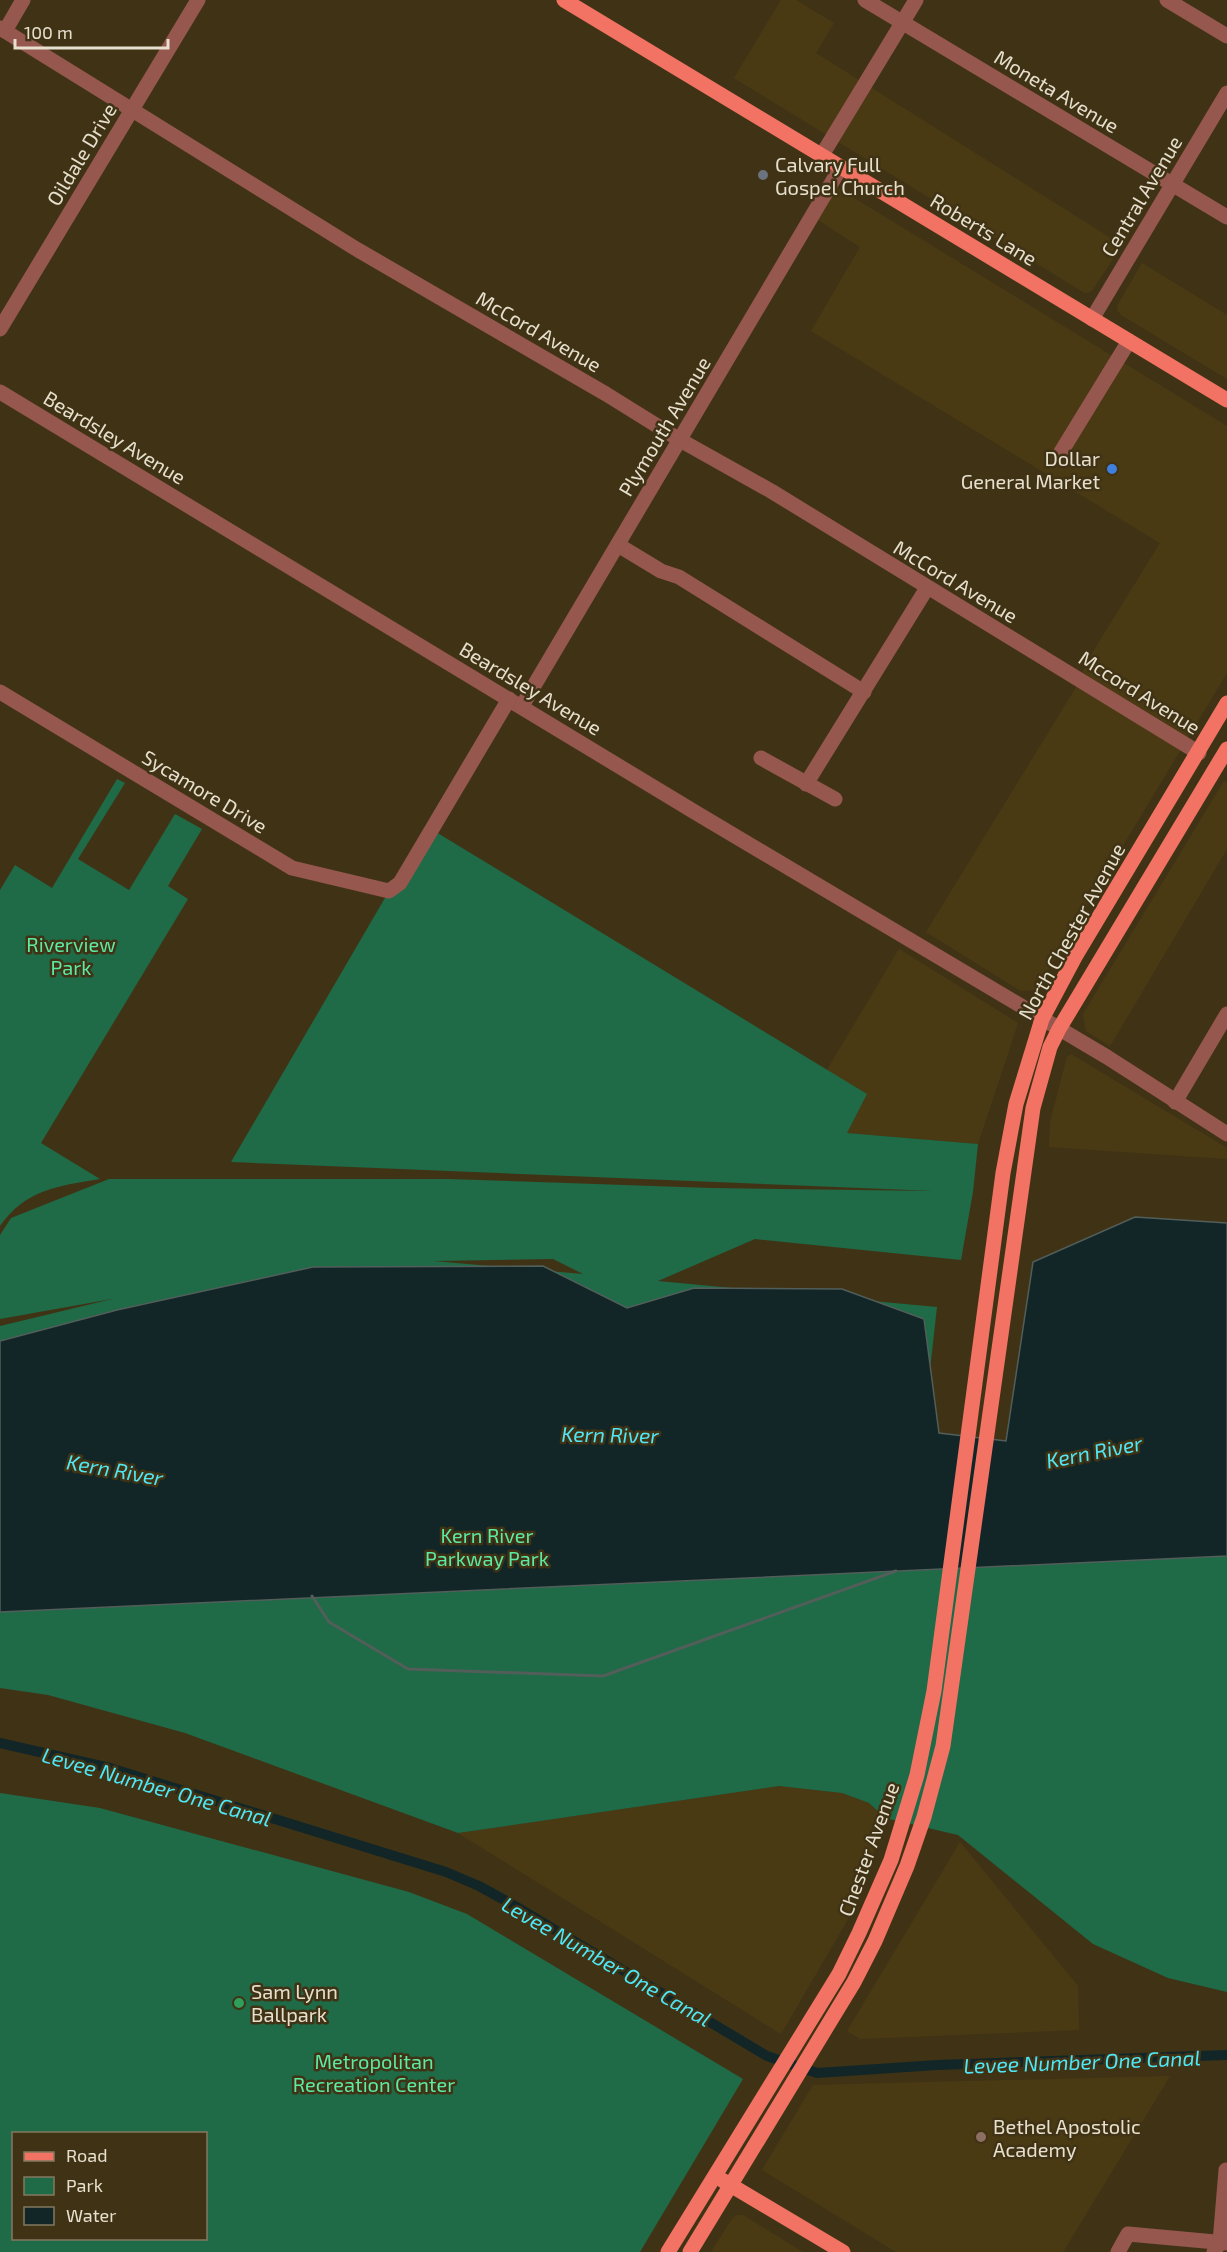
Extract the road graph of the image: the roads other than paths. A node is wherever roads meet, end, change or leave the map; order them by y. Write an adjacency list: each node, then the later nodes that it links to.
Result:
1 (23, 0): 8 (street)
2 (198, 0): 11 (street, Oildale Drive)
3 (564, 0): 12 (main road, Roberts Lane)
4 (865, 0): 7 (street, Moneta Avenue)
5 (916, 0): 7 (street)
6 (1167, 0): 9 (street)
7 (902, 23): 12 (street); 14 (street, Moneta Avenue)
8 (3, 29): 11 (street, McCord Avenue)
9 (1227, 36)
10 (1227, 93): 14 (street, Central Avenue)
11 (133, 109): 17 (street, Oildale Drive); 21 (street, McCord Avenue)
12 (822, 155): 13 (main road, Roberts Lane)
13 (841, 166): 16 (main road, Roberts Lane); 21 (street, Plymouth Avenue)
14 (1173, 184): 15 (street, Moneta Avenue); 16 (street, Central Avenue)
15 (1227, 217)
16 (1092, 319): 18 (main road, Roberts Lane)
17 (0, 329)
18 (1129, 341): 20 (main road, Roberts Lane); 22 (street)
19 (0, 392): 28 (street, Beardsley Avenue)
20 (1227, 400)
21 (680, 441): 23 (street, Plymouth Avenue); 24 (street, McCord Avenue)
22 (1061, 452)
23 (618, 545): 27 (street); 28 (street, Plymouth Avenue)
24 (927, 588): 25 (street, McCord Avenue); 27 (street)
25 (1059, 667): 31 (street, Mccord Avenue)
26 (0, 692): 37 (street, Sycamore Drive)
27 (864, 692): 34 (street)
28 (516, 702): 37 (street, Plymouth Avenue); 39 (street, Beardsley Avenue)
29 (1227, 703): 30 (main road, North Chester Avenue)
30 (1217, 720): 31 (main road, North Chester Avenue); 33 (main road)
31 (1199, 753): 36 (main road); 39 (main road, North Chester Avenue)
32 (761, 758): 34 (street)
33 (1225, 758): 36 (main road, North Chester Avenue)
34 (806, 784): 35 (street)
35 (835, 799)
36 (1193, 807): 40 (main road, North Chester Avenue)
37 (400, 883)
38 (1227, 1014): 41 (street)
39 (1042, 1019): 40 (street, Beardsley Avenue); 43 (main road, North Chester Avenue)
40 (1059, 1029): 41 (street, Beardsley Avenue); 44 (main road, North Chester Avenue)
41 (1175, 1102): 42 (street, Beardsley Avenue)
42 (1227, 1134)
43 (970, 1412): 46 (main road, Chester Avenue)
44 (987, 1429): 47 (main road, Chester Avenue)
45 (1226, 2170): 48 (street)
46 (715, 2175): 47 (main road); 49 (main road, Chester Avenue)
47 (731, 2185): 50 (main road, Chester Avenue); 51 (main road)
48 (1220, 2246): 52 (street)
49 (668, 2252)
50 (690, 2252)
51 (843, 2252)
52 (1118, 2252)

